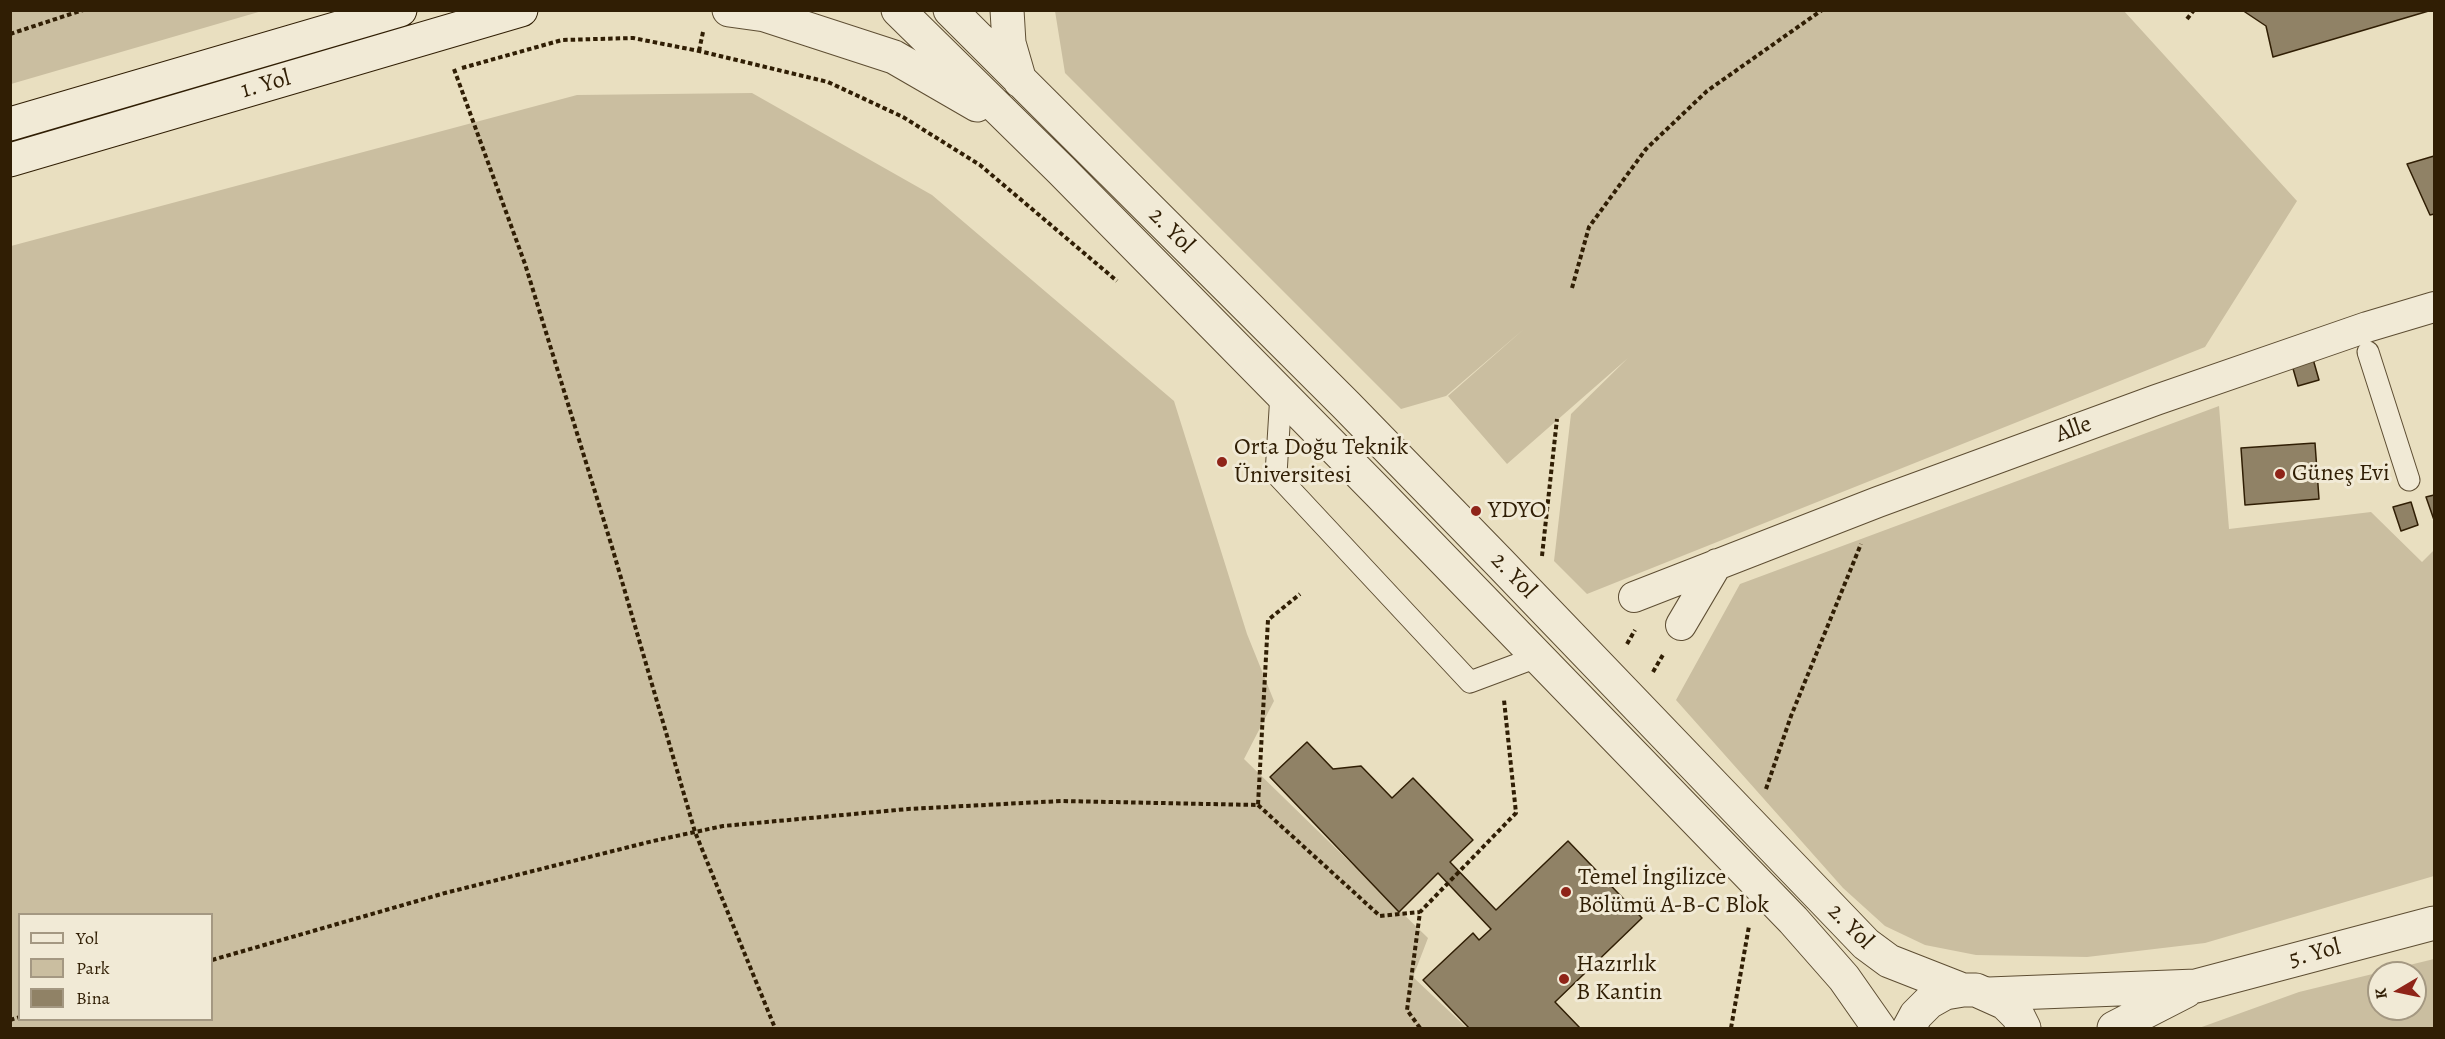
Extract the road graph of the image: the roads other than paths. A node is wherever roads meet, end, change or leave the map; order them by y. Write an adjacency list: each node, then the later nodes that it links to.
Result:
1 (400, 10): 8 (street, 1. Yol)
2 (521, 10): 9 (street, 1. Yol)
3 (729, 10): 10 (street)
4 (898, 10): 10 (street, 2. Yol)
5 (950, 10): 7 (street, 2. Yol)
6 (1007, 10): 7 (street)
7 (1020, 82): 14 (street, 2. Yol)
8 (10, 124)
9 (10, 160)
10 (1062, 170): 13 (street, 2. Yol)
11 (2434, 307): 17 (street, Alle)
12 (2368, 352): 15 (lane)
13 (1281, 394): 16 (street, 2. Yol); 21 (lane)
14 (1407, 468): 16 (street); 20 (street, 2. Yol)
15 (2409, 480)
16 (1379, 493): 21 (street, 2. Yol)
17 (1717, 564): 18 (street, Alle); 19 (street)
18 (1648, 597)
19 (1682, 625)
20 (1563, 629): 21 (street); 24 (street, 2. Yol)
21 (1537, 657): 25 (street, 2. Yol)
22 (2434, 923): 23 (street, 5. Yol)
23 (2196, 986): 24 (street, 5. Yol); 28 (street, 5. Yol)
24 (1976, 992): 26 (street); 27 (street, 2. Yol)
25 (1879, 1029)
26 (1909, 1029)
27 (2024, 1029)
28 (2114, 1029)

